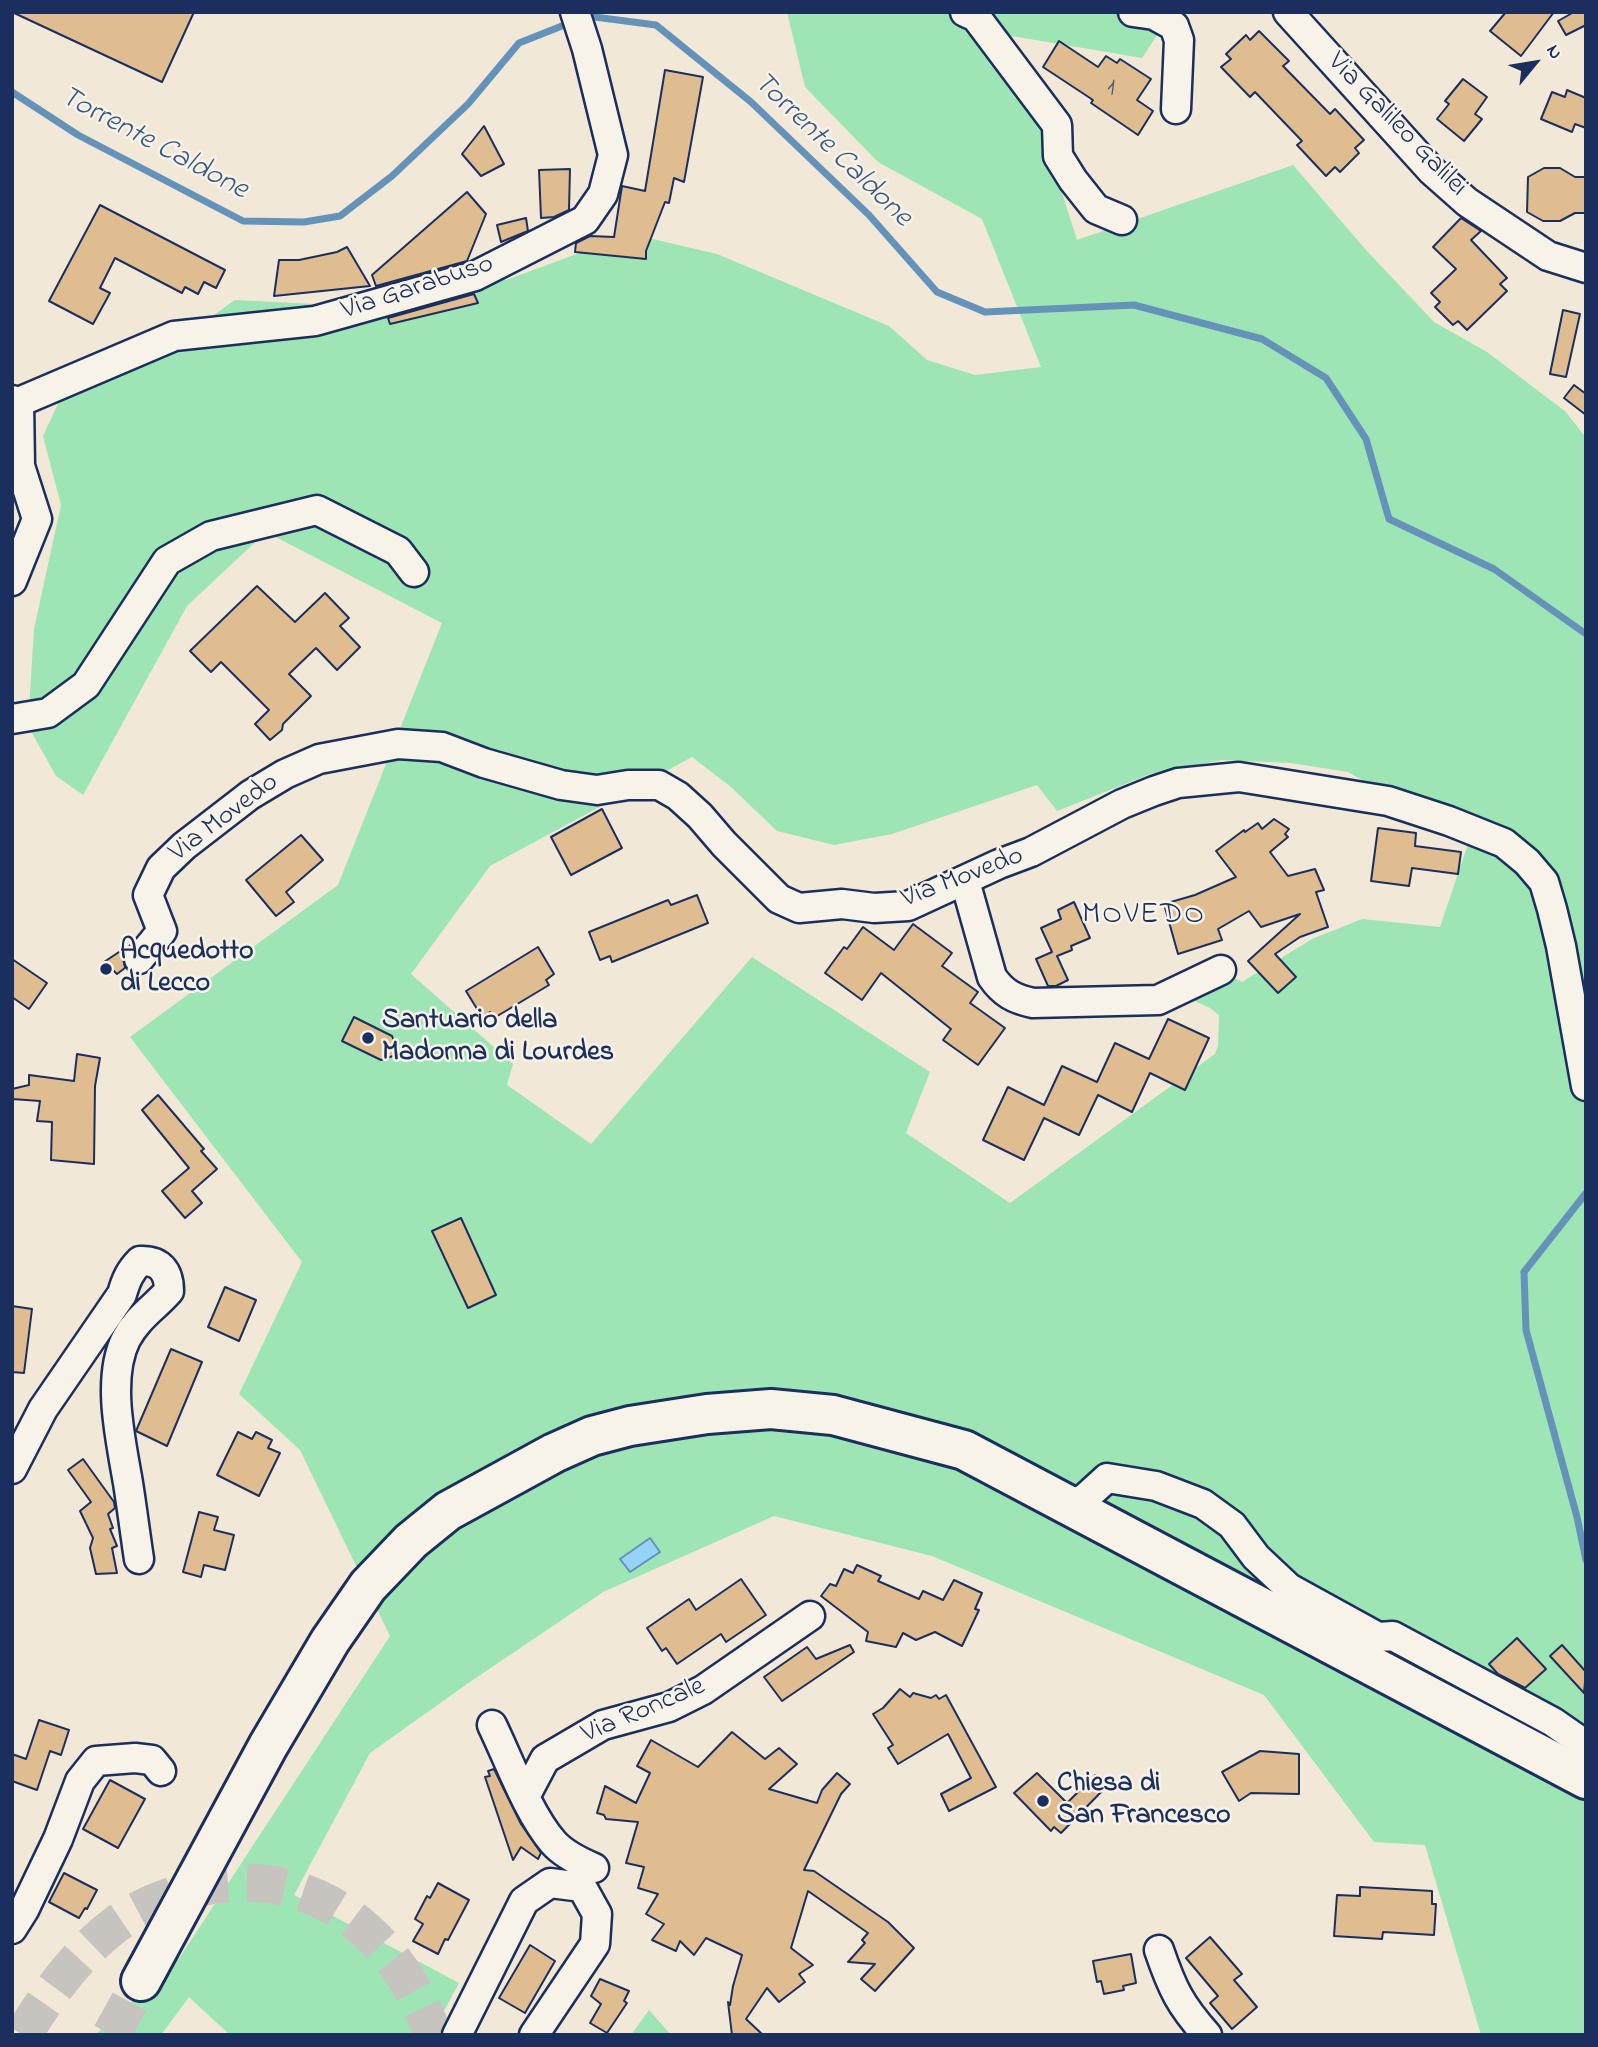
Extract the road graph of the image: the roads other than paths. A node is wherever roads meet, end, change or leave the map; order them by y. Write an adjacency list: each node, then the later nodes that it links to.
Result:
1 (575, 12): 8 (street, Via Garabuso)
2 (965, 12): 6 (street)
3 (1133, 12): 5 (street)
4 (1288, 12): 7 (street, Via Galileo Galilei)
5 (1175, 109)
6 (1122, 220)
7 (1586, 268)
8 (16, 401): 10 (street)
9 (414, 572): 11 (street)
10 (12, 581)
11 (12, 719)
12 (965, 881): 13 (street, Via Movedo); 14 (street); 15 (street, Via Movedo)
13 (139, 959)
14 (1221, 970)
15 (1586, 1086)
16 (12, 1469): 18 (street)
17 (1070, 1507): 21 (street); 23 (highway); 28 (highway)
18 (139, 1559)
19 (810, 1615): 24 (street, Via Roncale)
20 (492, 1725): 24 (street)
21 (1586, 1745)
22 (162, 1771): 26 (street)
23 (1586, 1779)
24 (526, 1795): 25 (street)
25 (579, 1871): 29 (street); 30 (street)
26 (12, 1929)
27 (1159, 1950): 31 (street)
28 (141, 1981)
29 (457, 2035)
30 (534, 2035)
31 (1207, 2035)

